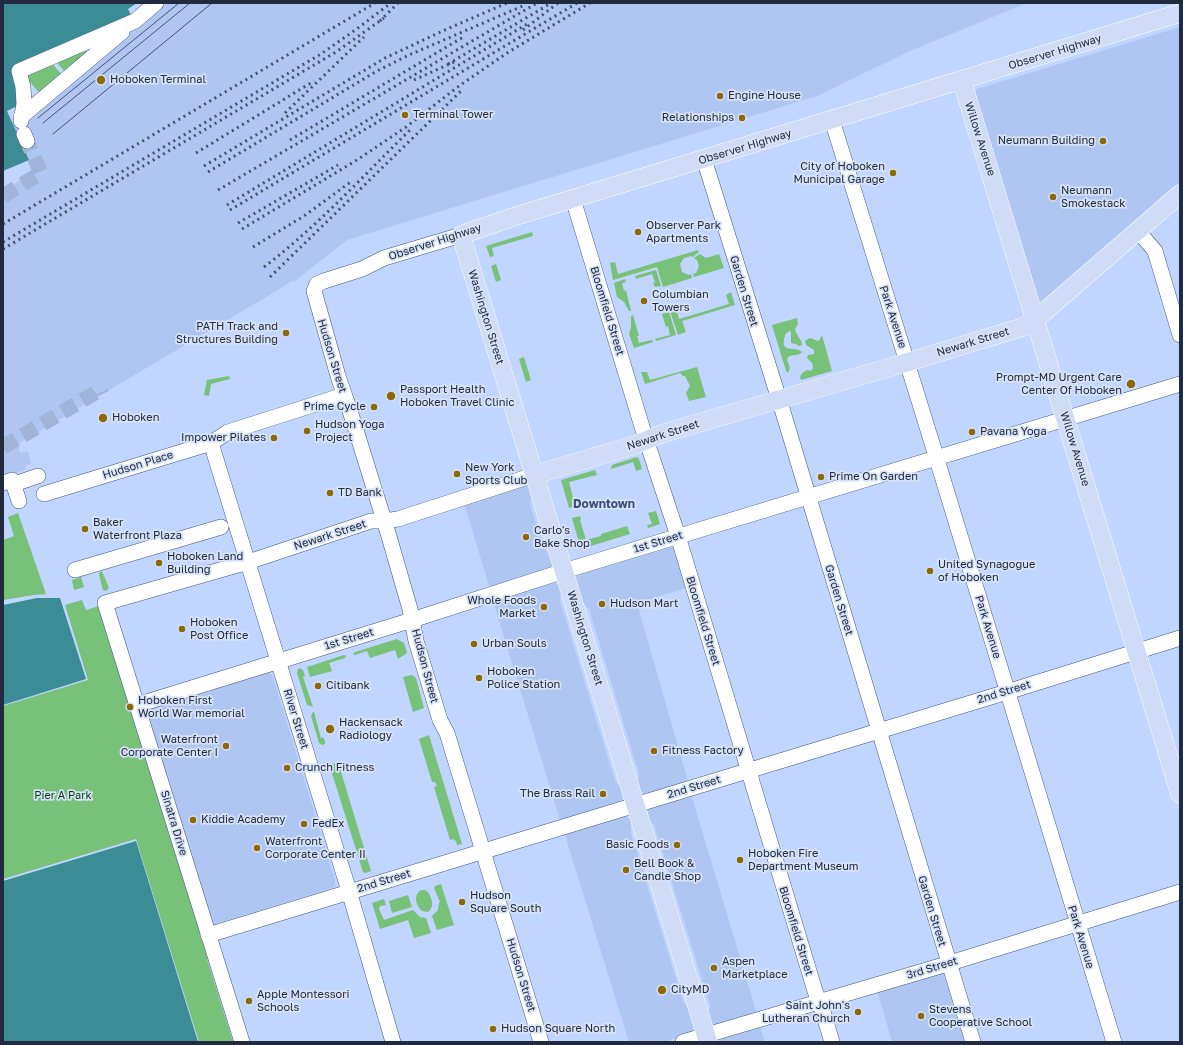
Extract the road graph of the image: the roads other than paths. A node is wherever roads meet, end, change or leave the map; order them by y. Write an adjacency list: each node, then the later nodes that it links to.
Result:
1 (152, 6): 3 (street)
2 (1180, 14): 4 (main road, Observer Highway)
3 (135, 21): 3 (street)
4 (962, 81): 5 (main road, Observer Highway); 12 (main road, Willow Avenue)
5 (832, 120): 6 (main road, Observer Highway); 14 (street, Park Avenue)
6 (704, 159): 8 (main road, Observer Highway); 17 (street, Garden Street)
7 (1180, 194): 9 (main road, Newark Street)
8 (573, 199): 10 (main road, Observer Highway); 19 (street, Bloomfield Street)
9 (1138, 231): 12 (main road, Newark Street); 13 (street)
10 (461, 235): 11 (street, Observer Highway); 22 (main road, Washington Street)
11 (314, 289): 16 (street, Hudson Street)
12 (1036, 319): 14 (main road, Newark Street); 18 (main road, Willow Avenue)
13 (1180, 336)
14 (908, 362): 17 (main road, Newark Street); 21 (street, Park Avenue)
15 (1180, 384): 18 (street, 1st Street)
16 (344, 395): 20 (street, Hudson Place); 28 (street, Hudson Street)
17 (778, 400): 19 (main road, Newark Street); 26 (street, Garden Street)
18 (1065, 418): 21 (street, 1st Street); 37 (main road, Willow Avenue)
19 (647, 440): 22 (main road, Newark Street); 30 (street, Bloomfield Street)
20 (211, 443): 25 (street, Hudson Place); 31 (street, River Street)
21 (937, 458): 26 (street, 1st Street); 39 (street, Park Avenue)
22 (534, 475): 28 (street, Newark Street); 33 (main road, Washington Street)
23 (38, 476): 24 (street)
24 (8, 483): 27 (street)
25 (44, 494)
26 (807, 496): 30 (street, 1st Street); 41 (street, Garden Street)
27 (19, 501)
28 (384, 521): 31 (street, Newark Street); 35 (street, Hudson Street)
29 (221, 527): 32 (street)
30 (678, 536): 33 (street, 1st Street); 42 (street, Bloomfield Street)
31 (248, 562): 34 (street, Newark Street); 38 (street, River Street)
32 (75, 570)
33 (564, 570): 35 (street, 1st Street); 44 (main road, Washington Street)
34 (105, 603): 40 (street, Sinatra Drive)
35 (412, 620): 38 (street, 1st Street); 45 (street, Hudson Street)
36 (1180, 638): 37 (street, 2nd Street)
37 (1136, 651): 39 (street, 2nd Street); 43 (main road, Willow Avenue)
38 (278, 661): 40 (street, 1st Street); 46 (street, River Street)
39 (1007, 692): 41 (street, 2nd Street); 48 (street, Park Avenue)
40 (137, 704): 49 (street, Sinatra Drive)
41 (878, 731): 42 (street, 2nd Street); 50 (street, Garden Street)
42 (748, 770): 44 (street, 2nd Street); 51 (street, Bloomfield Street)
43 (1180, 794)
44 (635, 805): 45 (street, 2nd Street); 52 (main road, Washington Street)
45 (483, 851): 46 (street, 2nd Street); 55 (street, Hudson Street)
46 (349, 891): 49 (street, 2nd Street); 54 (street, River Street)
47 (1180, 892): 48 (street, 3rd Street)
48 (1077, 923): 50 (street, 3rd Street); 59 (street, Park Avenue)
49 (208, 935): 53 (street, Sinatra Drive)
50 (948, 963): 51 (street, 3rd Street); 58 (street, Garden Street)
51 (819, 1002): 52 (street, 3rd Street); 57 (street, Bloomfield Street)
52 (707, 1039): 56 (street, 3rd Street)
53 (242, 1042)
54 (393, 1042)
55 (541, 1042)
56 (683, 1042)
57 (832, 1042)
58 (973, 1042)
59 (1114, 1042)

